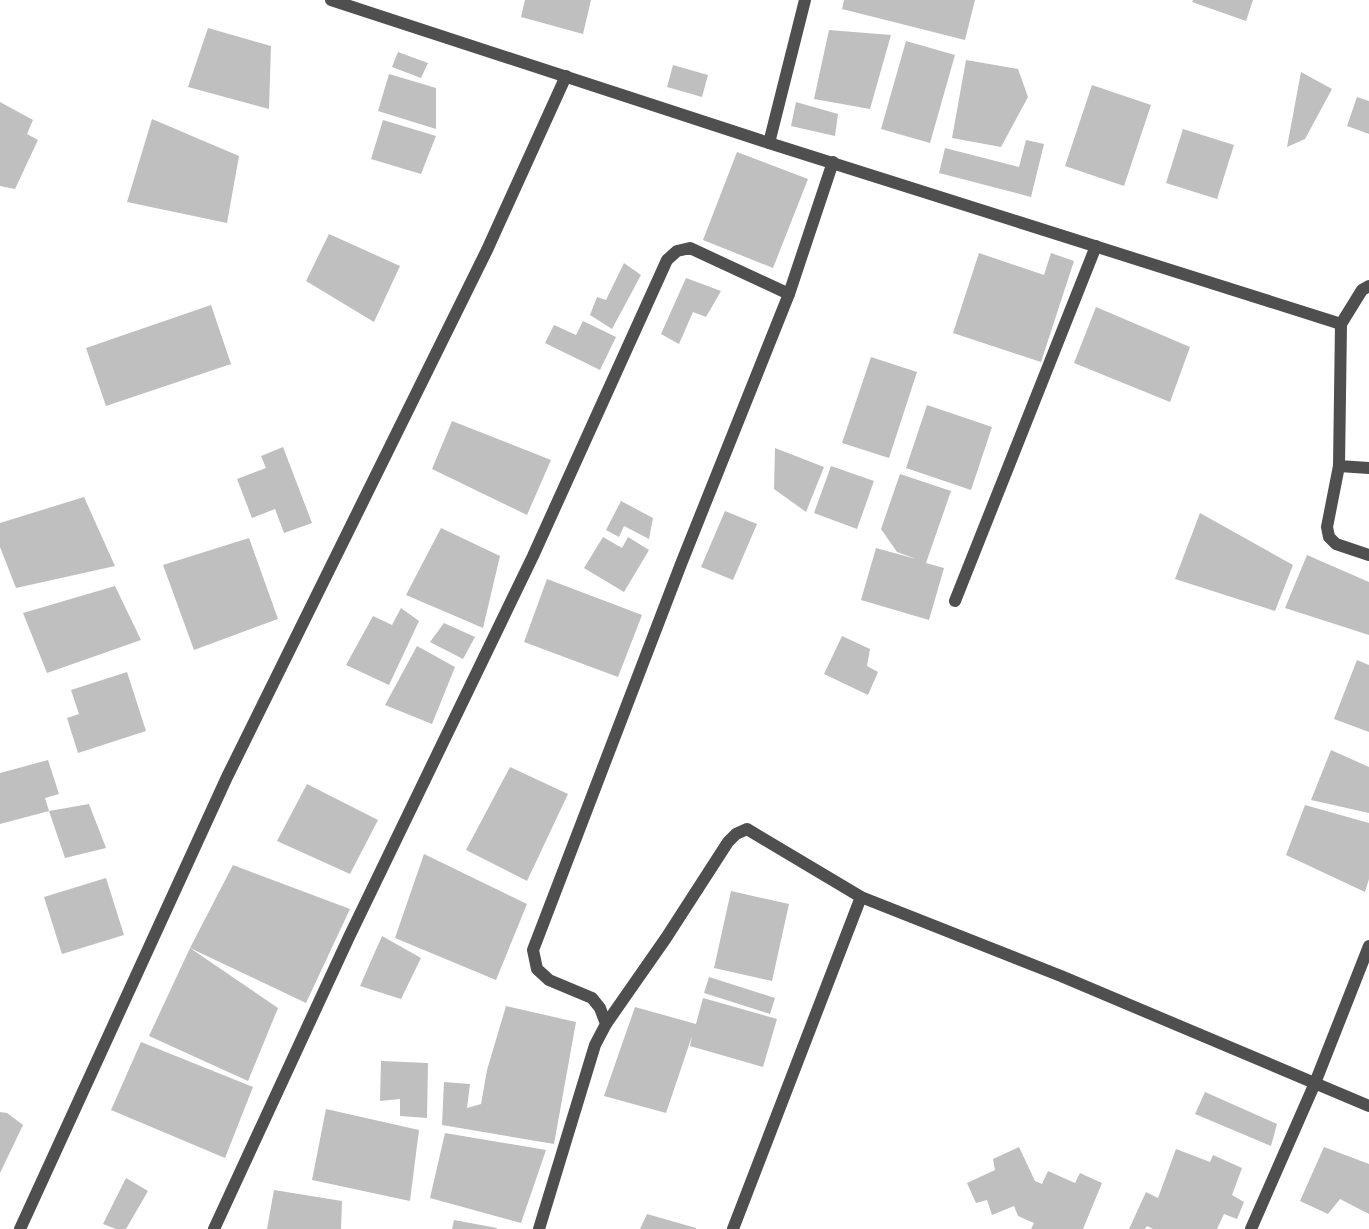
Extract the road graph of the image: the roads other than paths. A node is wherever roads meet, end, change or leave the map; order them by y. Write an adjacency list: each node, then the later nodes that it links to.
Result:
1 (331, 0): 3 (street)
2 (805, 0): 4 (street)
3 (566, 76): 4 (street); 19 (street)
4 (769, 143): 5 (street)
5 (834, 162): 6 (street); 8 (street)
6 (1096, 246): 9 (street); 13 (street)
7 (1369, 286): 9 (street)
8 (789, 294): 16 (street); 20 (street)
9 (1341, 324): 10 (street)
10 (1339, 466): 11 (street); 12 (street)
11 (1369, 468)
12 (1369, 555)
13 (955, 601)
14 (861, 897): 16 (street); 17 (street); 22 (street)
15 (1369, 946): 17 (street)
16 (606, 1024): 21 (street)
17 (1315, 1083): 18 (street); 23 (street)
18 (1369, 1106)
19 (20, 1229)
20 (214, 1229)
21 (540, 1229)
22 (734, 1229)
23 (1251, 1229)

